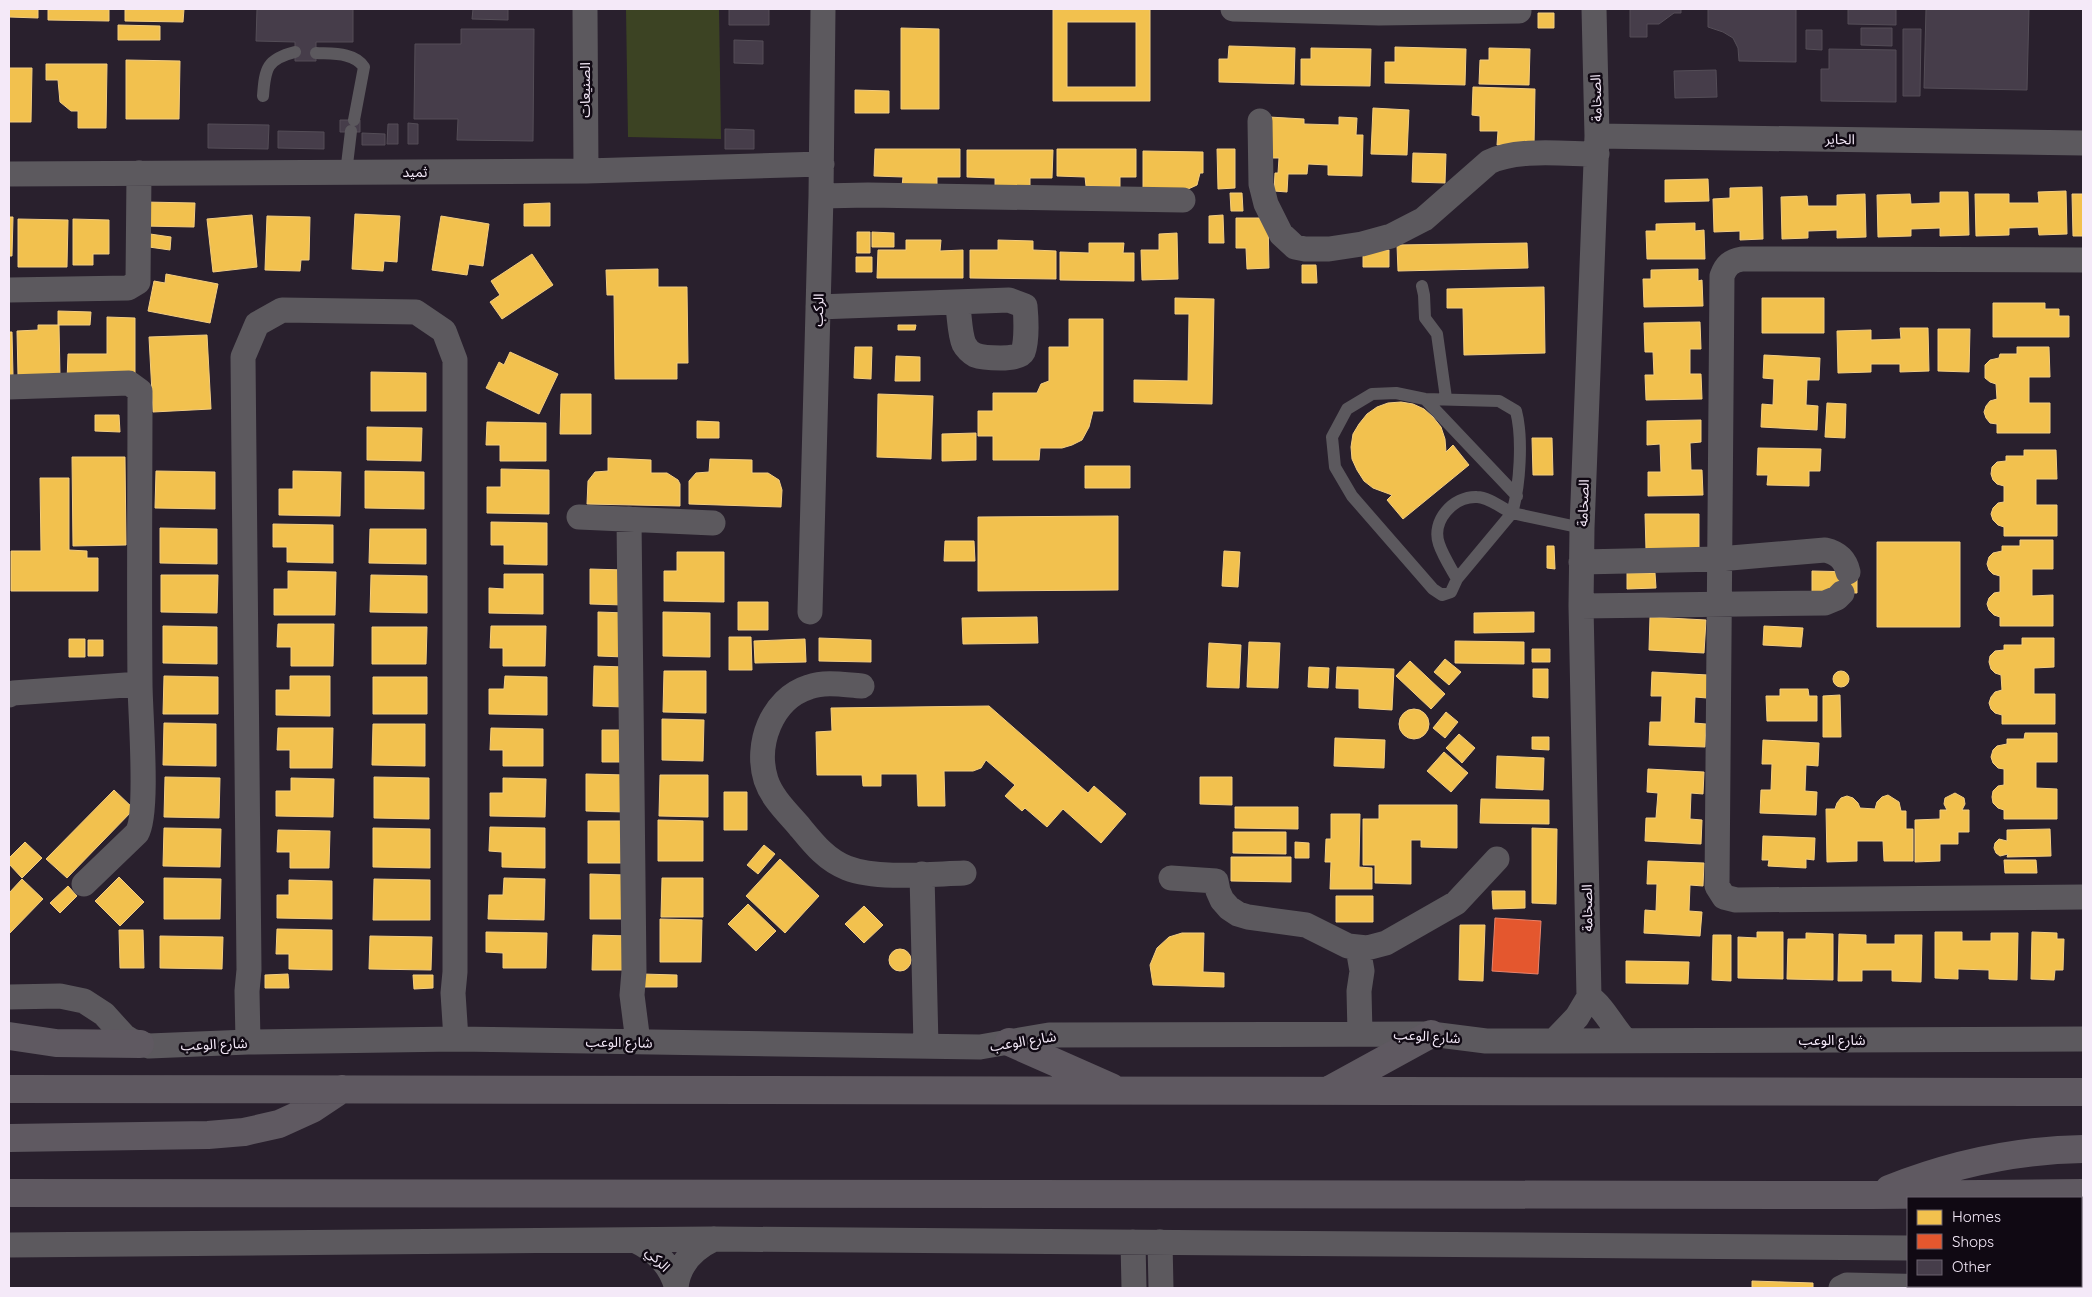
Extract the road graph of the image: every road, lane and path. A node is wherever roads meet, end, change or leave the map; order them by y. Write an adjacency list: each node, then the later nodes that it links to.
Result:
1 (585, 9): 15 (street, الصنيعات)
2 (822, 9): 14 (street, الركب)
3 (1233, 9): 6 (street)
4 (1594, 9): 13 (street, الصخامة)
5 (1406, 10): 6 (street); 7 (street)
6 (1379, 11)
7 (1519, 11)
8 (295, 52): 10 (lane)
9 (316, 53): 17 (lane)
10 (263, 96)
11 (1260, 121): 13 (street, الحاير)
12 (2083, 143): 13 (street, الحاير)
13 (1597, 145): 34 (street, الصخامة)
14 (822, 164): 15 (street, ثميد); 19 (street, الركب)
15 (586, 171): 17 (street, ثميد)
16 (139, 173): 17 (street, ثميد); 18 (street, ثميد); 23 (street)
17 (346, 173)
18 (9, 174)
19 (822, 196): 20 (street); 25 (street, الركب)
20 (1183, 200)
21 (2083, 260): 35 (street)
22 (1422, 286): 27 (lane)
23 (9, 290)
24 (958, 302): 25 (street)
25 (818, 307): 40 (street, الركب)
26 (9, 387): 41 (street)
27 (1446, 398): 28 (lane); 29 (lane)
28 (1425, 399): 29 (lane); 37 (lane)
29 (1517, 496): 30 (lane)
30 (1512, 513): 34 (lane); 37 (lane); 37 (lane)
31 (579, 517): 32 (street)
32 (629, 519): 33 (street); 61 (street)
33 (713, 523)
34 (1582, 528): 36 (street, الصخامة)
35 (1719, 559): 36 (street); 38 (street); 38 (street)
36 (1581, 562): 39 (street, الصخامة)
37 (1457, 579)
38 (1718, 604): 39 (street); 49 (street)
39 (1581, 606): 52 (street, الصخامة)
40 (810, 612)
41 (140, 684): 43 (street); 48 (street)
42 (862, 686): 46 (street)
43 (9, 695)
44 (1497, 859): 50 (street)
45 (964, 873): 46 (street)
46 (922, 874): 64 (street)
47 (1171, 878): 50 (street)
48 (84, 884)
49 (2083, 897)
50 (1358, 948): 53 (street)
51 (9, 997): 63 (street, شارع الوعب)
52 (1589, 998): 58 (street); 59 (street)
53 (1360, 1033): 54 (street, شارع الوعب); 62 (street, شارع الوعب)
54 (1430, 1034): 58 (street, شارع الوعب); 68 (main road)
55 (9, 1036): 63 (main road)
56 (2083, 1039): 59 (street, شارع الوعب)
57 (456, 1040): 60 (street, شارع الوعب); 60 (street); 61 (street, شارع الوعب)
58 (1554, 1041): 59 (street, شارع الوعب)
59 (1626, 1041)
60 (248, 1042): 63 (street, شارع الوعب)
61 (638, 1042): 64 (street, شارع الوعب)
62 (1009, 1042): 64 (street, شارع الوعب); 67 (main road)
63 (140, 1044)
64 (926, 1046)
65 (9, 1089): 66 (main road)
66 (342, 1089): 67 (main road); 70 (main road)
67 (1122, 1092): 68 (main road)
68 (1325, 1092): 69 (main road)
69 (2083, 1092)
70 (9, 1138)
71 (2083, 1149): 74 (main road)
72 (9, 1193): 74 (main road)
73 (2083, 1193): 74 (main road)
74 (1874, 1195)
75 (714, 1239): 76 (street); 77 (street); 82 (street, الركي)
76 (634, 1240): 79 (street); 82 (street, الركي)
77 (1134, 1242): 78 (street); 84 (street)
78 (1160, 1242): 80 (street); 85 (street)
79 (9, 1246)
80 (1907, 1248)
81 (1907, 1286): 86 (street)
82 (676, 1287)
83 (1939, 1287): 87 (street)
84 (1134, 1288)
85 (1161, 1288)
86 (1841, 1288)
87 (1986, 1288)

